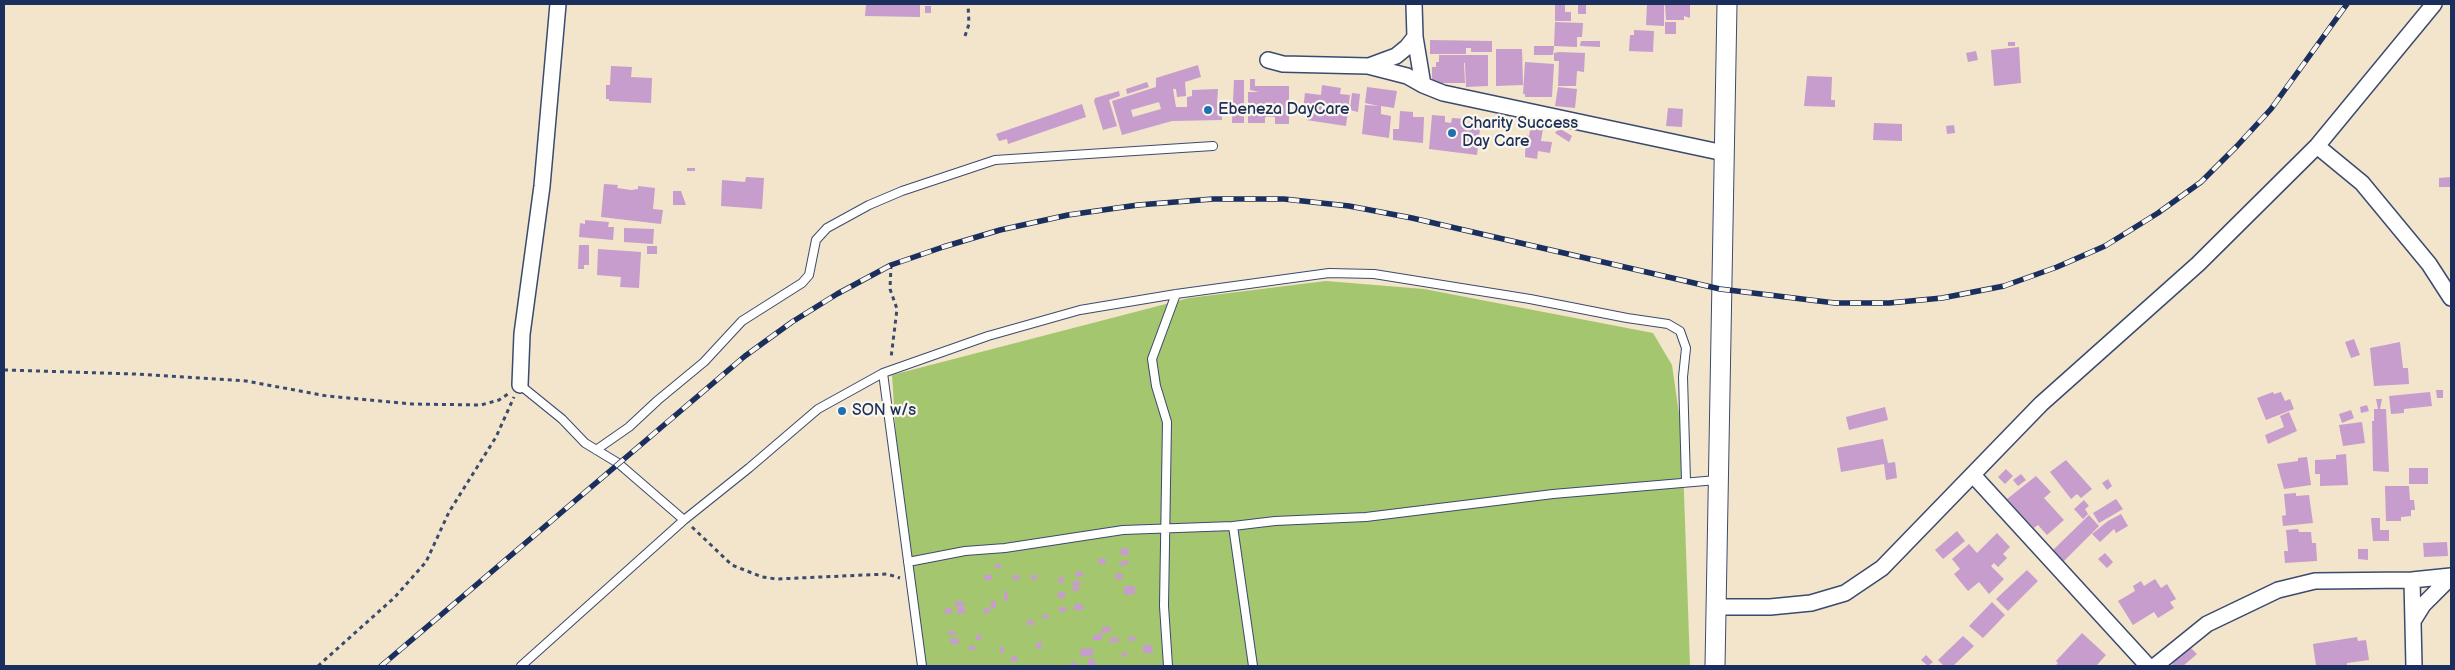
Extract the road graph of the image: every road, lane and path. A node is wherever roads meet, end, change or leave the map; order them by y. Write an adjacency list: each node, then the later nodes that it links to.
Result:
1 (558, 4): 19 (street)
2 (968, 4): 6 (path)
3 (1414, 4): 7 (street)
4 (1727, 4): 13 (street)
5 (2434, 4): 12 (street)
6 (965, 36)
7 (1415, 37): 9 (street); 10 (street)
8 (1268, 60): 9 (street)
9 (1368, 66): 10 (street)
10 (1423, 84): 13 (street)
11 (1213, 146): 20 (lane)
12 (2316, 146): 16 (street); 21 (street)
13 (1724, 153): 22 (street)
14 (890, 265): 18 (path)
15 (1176, 294): 18 (lane); 23 (lane); 26 (lane)
16 (2451, 298)
17 (4, 370): 19 (path)
18 (882, 373): 24 (lane); 27 (lane)
19 (520, 386): 20 (lane); 33 (path)
20 (596, 450): 24 (lane)
21 (1973, 475): 31 (street); 39 (street)
22 (1718, 480): 23 (lane); 31 (street)
23 (1686, 481): 25 (lane)
24 (684, 520): 30 (path); 34 (lane)
25 (1233, 526): 26 (lane); 37 (lane)
26 (1165, 528): 27 (lane); 36 (lane)
27 (908, 562): 30 (lane)
28 (2451, 577): 29 (street); 32 (street)
29 (2412, 580): 32 (street); 40 (street)
30 (912, 582): 35 (lane)
31 (1716, 607): 38 (street)
32 (2413, 621): 41 (street)
33 (318, 666)
34 (521, 666)
35 (922, 666)
36 (1168, 666)
37 (1253, 666)
38 (1715, 666)
39 (2148, 666)
40 (2155, 666)
41 (2414, 666)

